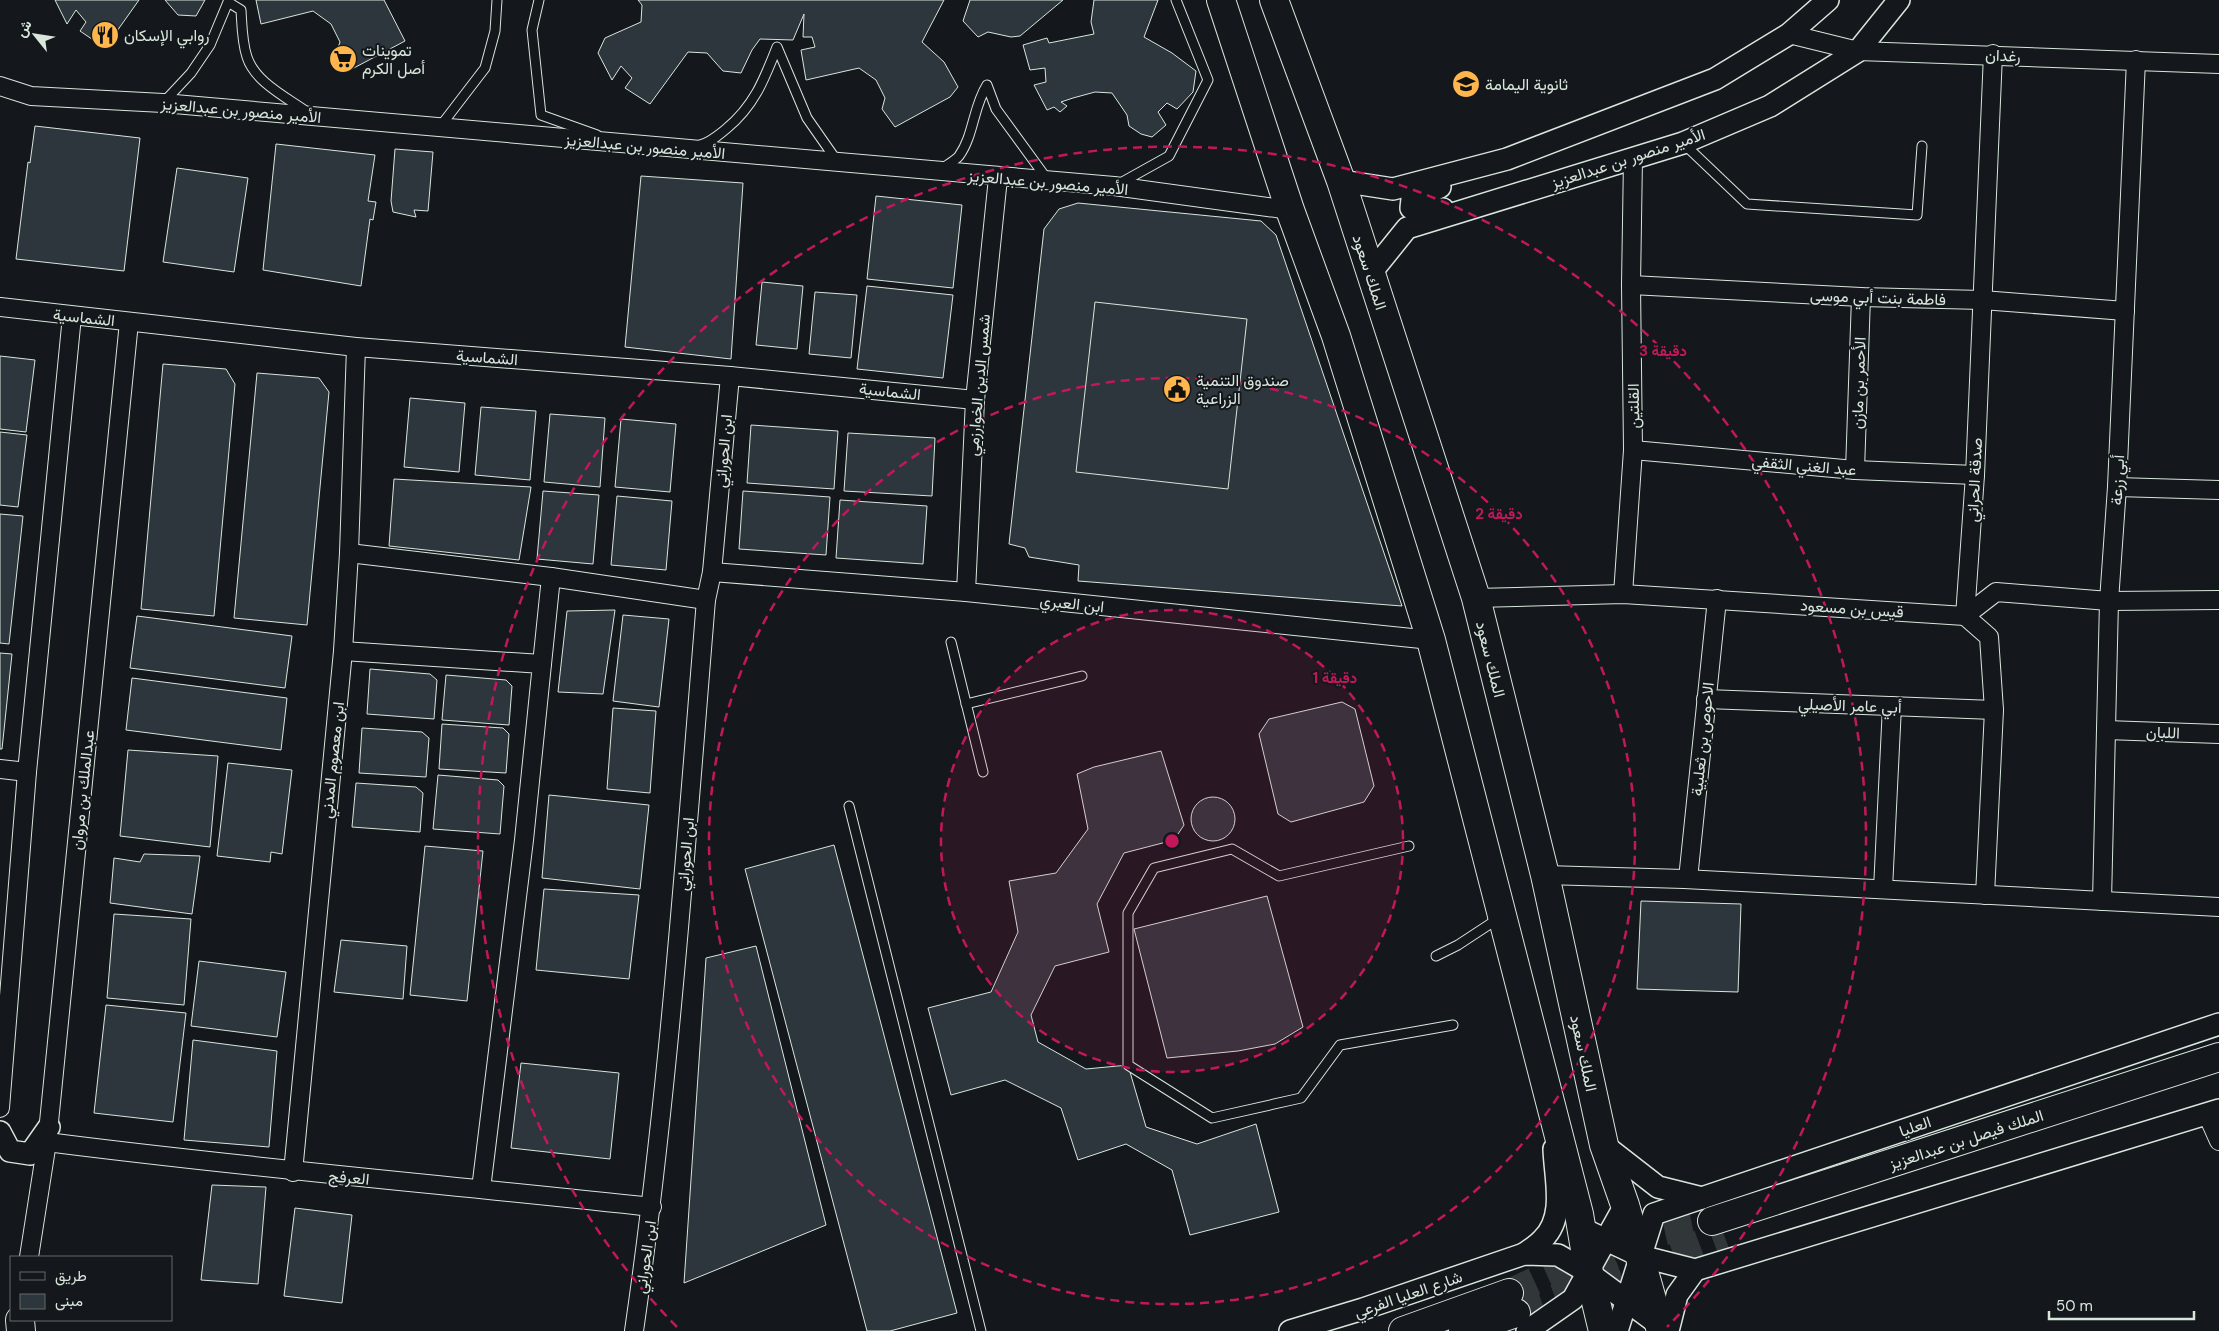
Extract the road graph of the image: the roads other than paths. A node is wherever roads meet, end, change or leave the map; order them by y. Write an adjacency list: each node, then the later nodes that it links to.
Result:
1 (497, 0): 16 (lane)
2 (539, 0): 18 (lane)
3 (1176, 0): 28 (lane)
4 (1221, 0): 30 (main road)
5 (1274, 0): 27 (main road, الملك سعود)
6 (1828, 0): 8 (street)
7 (1899, 0): 9 (street, الأمير منصور بن عبدالعزيز)
8 (1789, 34): 9 (street, رغدان); 22 (street)
9 (1858, 51): 10 (street, رغدان); 17 (street, الأمير منصور بن عبدالعزيز)
10 (1993, 54): 11 (street, رغدان); 34 (street, صدقة الحراني)
11 (2136, 60): 12 (street, رغدان); 36 (street, أبي زرعة)
12 (2219, 64)
13 (0, 86): 14 (street, الأمير منصور بن عبدالعزيز)
14 (162, 103): 15 (street, الأمير منصور بن عبدالعزيز); 15 (lane)
15 (313, 116): 16 (street, الأمير منصور بن عبدالعزيز)
16 (439, 128): 18 (street, الأمير منصور بن عبدالعزيز)
17 (1683, 143): 19 (lane); 21 (street, الأمير منصور بن عبدالعزيز)
18 (625, 145): 20 (street, الأمير منصور بن عبدالعزيز)
19 (1922, 146)
20 (682, 150): 23 (street, الأمير منصور بن عبدالعزيز); 23 (lane)
21 (1633, 158): 29 (street, الأمير منصور بن عبدالعزيز); 32 (street, القلتين)
22 (1507, 159): 27 (street); 29 (street)
23 (839, 164): 24 (street, الأمير منصور بن عبدالعزيز)
24 (936, 172): 25 (street, الأمير منصور بن عبدالعزيز); 26 (lane)
25 (998, 178): 26 (street, الأمير منصور بن عبدالعزيز); 41 (street, شمس الدين الخوارزمي)
26 (1048, 181): 28 (street, الأمير منصور بن عبدالعزيز)
27 (1341, 181): 31 (main road, الملك سعود)
28 (1114, 186): 30 (street, الأمير منصور بن عبدالعزيز)
29 (1485, 204): 31 (street, الأمير منصور بن عبدالعزيز)
30 (1290, 210): 58 (main road)
31 (1370, 274): 52 (main road, الملك سعود)
32 (1631, 285): 33 (street, فاطمة بنت أبي موسى); 42 (street, القلتين)
33 (1861, 297): 34 (street, فاطمة بنت أبي موسى); 43 (street, الأحمر بن مازن)
34 (1982, 300): 36 (street, فاطمة بنت أبي موسى); 44 (street, صدقة الحراني)
35 (0, 307): 37 (street, الشماسية)
36 (2125, 311): 45 (street, أبي زرعة)
37 (72, 316): 38 (street, الشماسية); 70 (street)
38 (128, 322): 39 (street, الشماسية); 90 (street, عبدالملك بن مروان)
39 (356, 347): 40 (street, الشماسية); 47 (street, ابن معصوم المدني)
40 (730, 376): 41 (street, الشماسية); 48 (street, ابن الحوراني)
41 (975, 400): 50 (street, شمس الدين الخوارزمي)
42 (1633, 450): 43 (street, عبد الغني الثقفي); 51 (street, القلتين)
43 (1855, 470): 44 (street, عبد الغني الثقفي)
44 (1975, 474): 57 (street, صدقة الحراني)
45 (2117, 487): 46 (street); 56 (street, أبي زرعة)
46 (2219, 490)
47 (349, 553): 49 (street); 60 (street, ابن معصوم المدني)
48 (712, 572): 50 (street, ابن العبري); 54 (street, ابن الحوراني)
49 (551, 576): 54 (street); 61 (street)
50 (966, 592): 58 (street, ابن العبري)
51 (1623, 594): 52 (street, قيس بن مسعود); 53 (street, قيس بن مسعود)
52 (1476, 598): 74 (main road, الملك سعود)
53 (1717, 599): 57 (street, قيس بن مسعود); 63 (street, الاحوص بن ثعلبية)
54 (706, 600): 96 (street, ابن الحوراني)
55 (2219, 600): 56 (street)
56 (2109, 601): 57 (street); 67 (street, أبي زرعة)
57 (1965, 616): 66 (street)
58 (1431, 640): 76 (main road)
59 (951, 642): 64 (lane)
60 (343, 651): 61 (street); 93 (street, ابن معصوم المدني)
61 (542, 664): 94 (street)
62 (1082, 676): 64 (lane)
63 (1706, 699): 65 (street, أبي عامر الأصيلي); 75 (street, الاحوص بن ثعلبية)
64 (966, 704): 71 (lane)
65 (1892, 706): 66 (street, أبي عامر الأصيلي); 77 (street)
66 (1994, 710): 78 (street)
67 (2106, 730): 68 (street, اللبان); 79 (street, أبي زرعة)
68 (2219, 734)
69 (0, 768): 70 (street)
70 (27, 772): 87 (street)
71 (983, 772)
72 (848, 806): 109 (lane)
73 (1409, 846): 83 (lane)
74 (1545, 875): 75 (street); 92 (main road, الملك سعود)
75 (1688, 879): 77 (street)
76 (1495, 887): 81 (lane); 86 (main road)
77 (1883, 889): 78 (street)
78 (1985, 894): 79 (street)
79 (2102, 901): 80 (street)
80 (2219, 907)
81 (1436, 956)
82 (2219, 1024): 97 (street, العليا)
83 (1453, 1025)
84 (2219, 1057): 97 (main road, الملك فيصل بن عبدالعزيز)
85 (2219, 1073): 97 (main road, الملك فيصل بن عبدالعزيز)
86 (1551, 1104): 98 (main road); 100 (street, شارع العليا الفرعي)
87 (0, 1108)
88 (2213, 1112): 91 (street); 103 (street)
89 (0, 1132): 90 (street)
90 (48, 1134): 93 (street, العرفج); 101 (street, عبدالملك بن مروان)
91 (2219, 1141)
92 (1604, 1145): 95 (main road, الملك سعود); 97 (street)
93 (293, 1172): 94 (street, العرفج)
94 (481, 1189): 96 (street, العرفج)
95 (1625, 1205): 99 (street); 102 (main road, الملك سعود)
96 (652, 1207): 108 (street, ابن الحوراني)
97 (1713, 1218): 102 (street, العليا)
98 (1581, 1228): 99 (street); 104 (main road)
99 (1607, 1240): 102 (street); 104 (street)
100 (1524, 1254): 104 (street, شارع العليا الفرعي); 110 (street, شارع العليا الفرعي)
101 (29, 1256)
102 (1640, 1256): 103 (street); 105 (street, العليا); 107 (main road, الملك سعود)
103 (1695, 1270): 107 (street)
104 (1589, 1273): 105 (street, شارع العليا الفرعي); 106 (street); 113 (main road)
105 (1626, 1300): 107 (street, شارع العليا الفرعي); 114 (street, العليا)
106 (1517, 1312): 111 (main road); 112 (main road)
107 (1662, 1329)
108 (634, 1331)
109 (981, 1331)
110 (1290, 1331)
111 (1403, 1331)
112 (1463, 1331)
113 (1603, 1331)
114 (1617, 1331)

